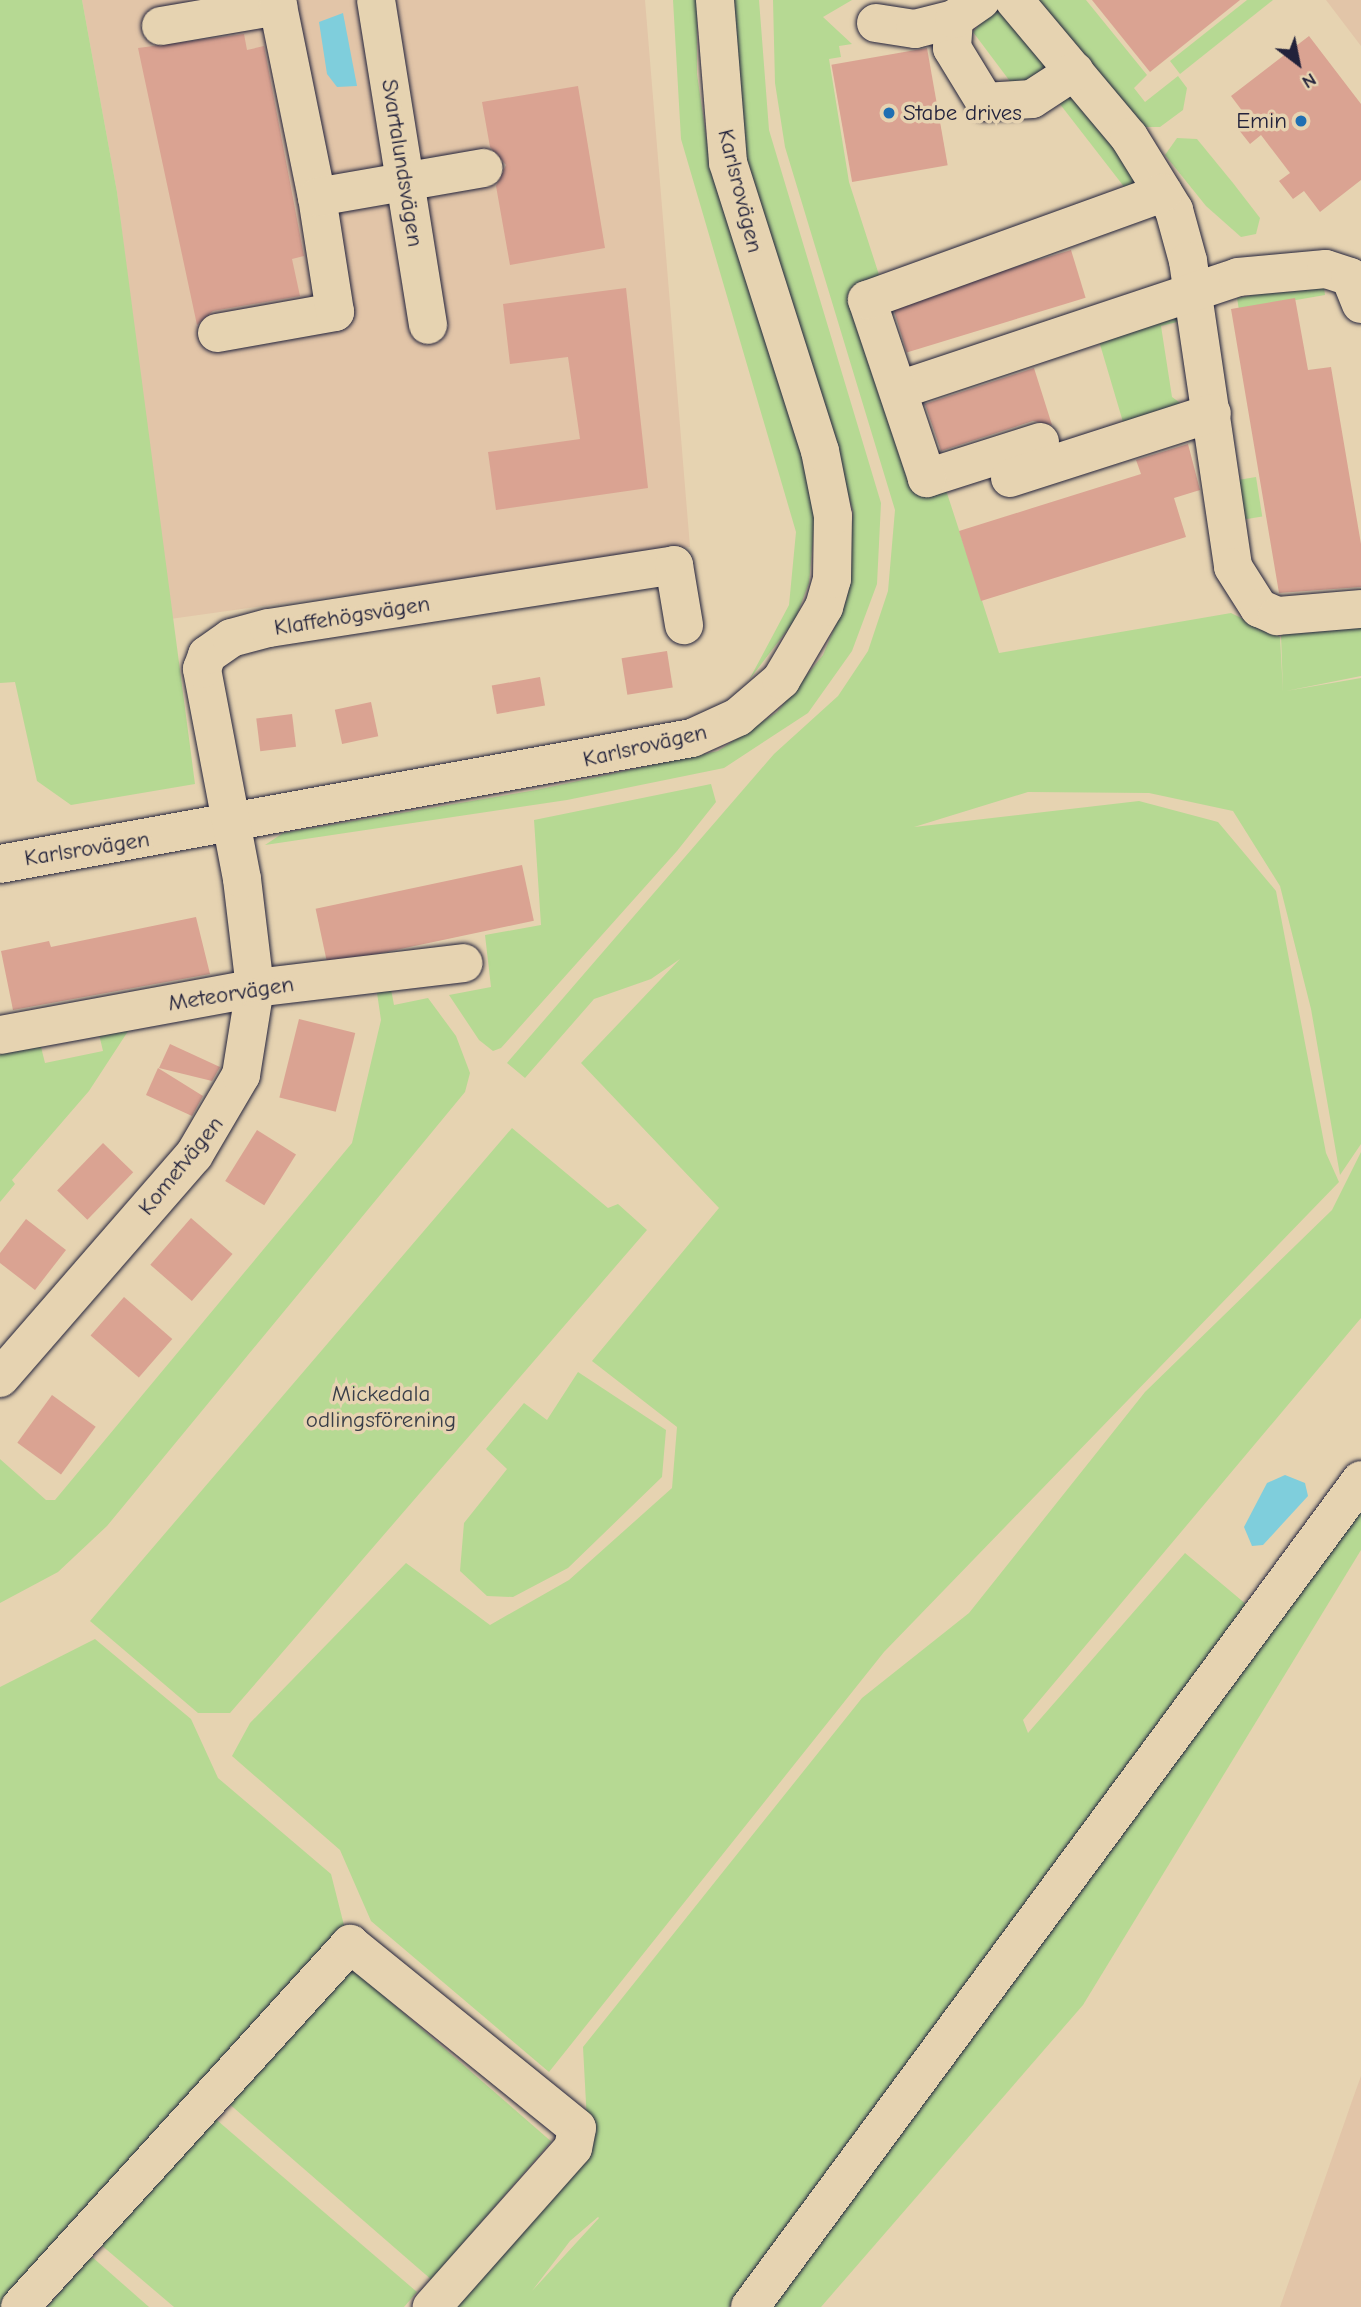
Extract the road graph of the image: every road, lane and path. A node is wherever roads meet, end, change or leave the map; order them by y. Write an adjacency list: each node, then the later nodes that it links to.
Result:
1 (376, 0): 9 (street, Svartalundsvägen)
2 (715, 0): 22 (street, Karlsrovägen)
3 (1014, 0): 7 (street)
4 (967, 10): 5 (street); 7 (street)
5 (876, 23)
6 (161, 26): 11 (street)
7 (1075, 71): 10 (street)
8 (484, 168): 9 (street)
9 (405, 178): 11 (street); 14 (street, Svartalundsvägen)
10 (1163, 193): 12 (street); 16 (street)
11 (317, 197): 15 (street)
12 (1192, 288): 13 (street); 16 (street); 17 (street)
13 (1361, 304)
14 (428, 325)
15 (217, 333)
16 (899, 390): 18 (street)
17 (1212, 413): 19 (street); 20 (street)
18 (1040, 442)
19 (958, 496)
20 (1361, 609)
21 (684, 625): 22 (street, Klaffehögsvägen)
22 (230, 826): 23 (street, Karlsrovägen); 25 (street, Kometvägen)
23 (0, 864)
24 (464, 963): 25 (street, Meteorvägen)
25 (255, 988): 26 (street, Meteorvägen); 27 (street, Kometvägen)
26 (0, 1035)
27 (0, 1378)
28 (1361, 1480): 31 (street)
29 (20, 2307): 30 (street)
30 (432, 2307)
31 (750, 2307)

